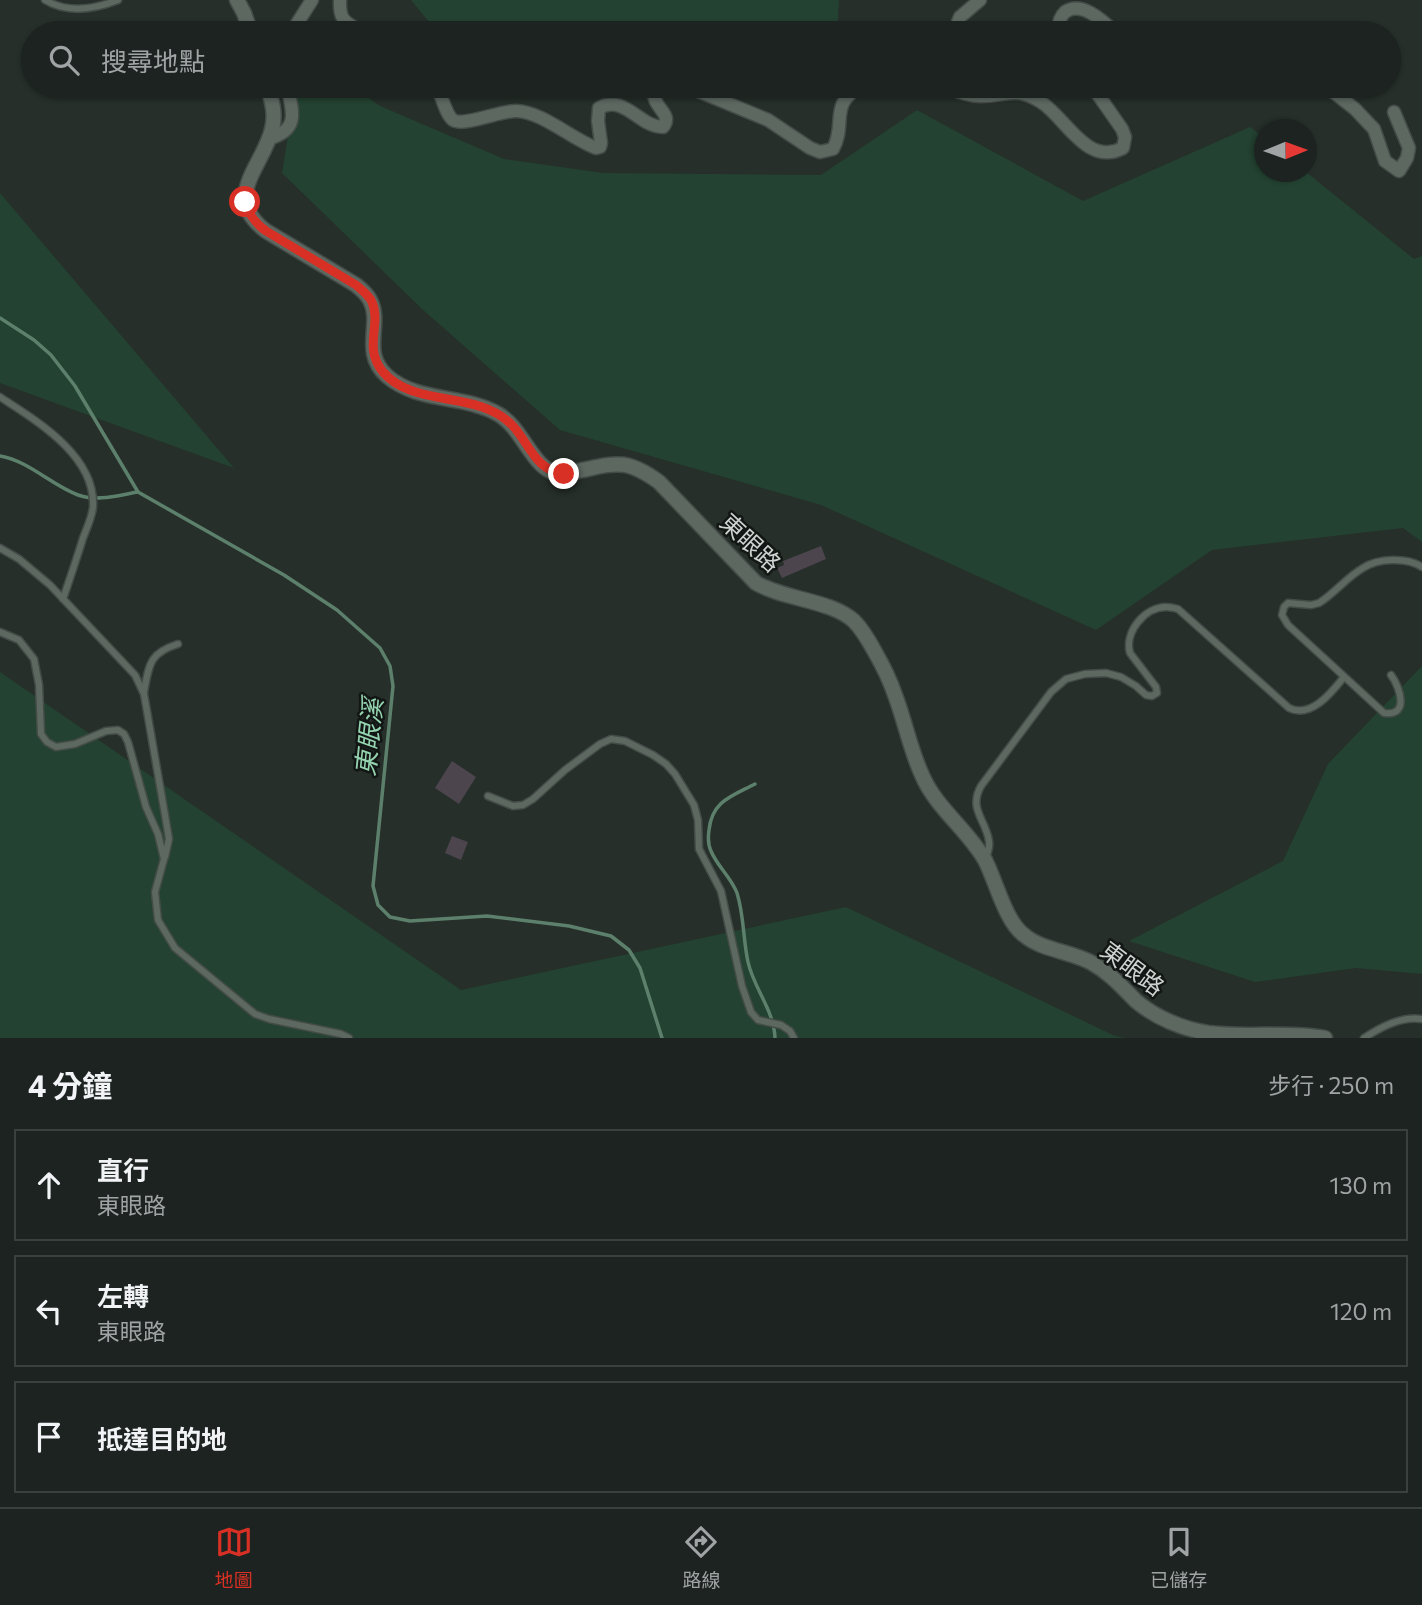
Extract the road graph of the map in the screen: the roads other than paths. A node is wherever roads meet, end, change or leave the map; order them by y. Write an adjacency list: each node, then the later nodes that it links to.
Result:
1 (45, 0): 2 (lane)
2 (118, 0)
3 (237, 0): 7 (street)
4 (312, 0): 8 (street)
5 (340, 0): 9 (street)
6 (980, 0): 10 (street)
7 (247, 21)
8 (298, 21)
9 (344, 21)
10 (958, 21)
11 (1060, 21): 12 (street)
12 (1104, 21)
13 (270, 98): 23 (street, 東眼路)
14 (289, 98): 23 (street)
15 (442, 98): 16 (street)
16 (653, 98)
17 (715, 98): 18 (street)
18 (846, 98)
19 (1034, 98): 20 (street)
20 (1100, 98)
21 (1341, 98): 22 (street)
22 (1394, 112)
23 (268, 139): 35 (street, 東眼路)
24 (0, 397): 27 (lane)
25 (0, 548): 27 (lane)
26 (1422, 567): 31 (lane)
27 (63, 599): 32 (lane)
28 (0, 632): 34 (lane)
29 (178, 644): 32 (lane)
30 (1391, 675): 31 (lane)
31 (1344, 677): 35 (lane)
32 (144, 694): 34 (lane)
33 (488, 796): 38 (lane)
34 (164, 859): 37 (lane)
35 (985, 860): 39 (street, 東眼路)
36 (1422, 1019): 40 (lane)
37 (349, 1038)
38 (794, 1038)
39 (1325, 1038)
40 (1364, 1038)

